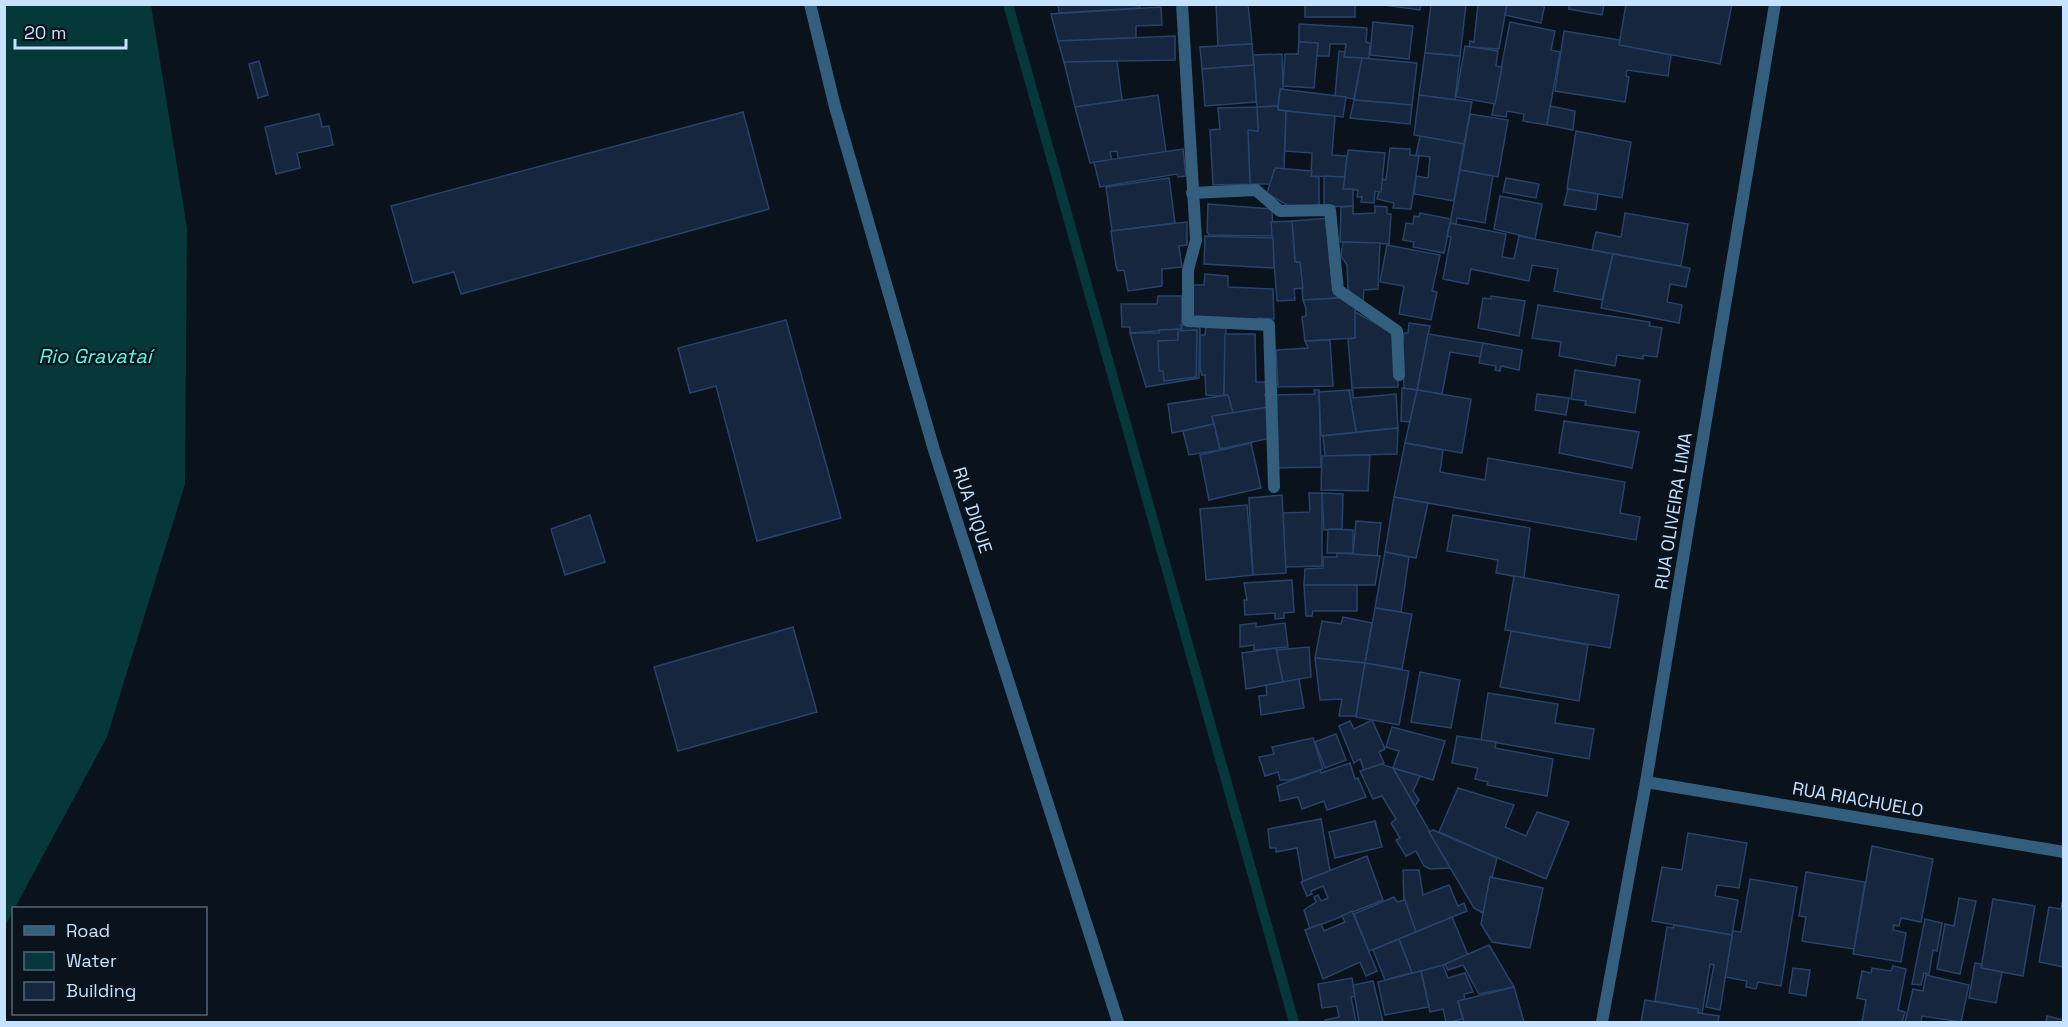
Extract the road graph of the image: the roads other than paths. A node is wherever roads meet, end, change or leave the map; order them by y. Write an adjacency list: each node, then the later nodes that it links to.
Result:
1 (810, 4): 9 (street, RUA DIQUE)
2 (1182, 4): 4 (street)
3 (1775, 4): 7 (street, RUA OLIVEIRA LIMA)
4 (1192, 193): 5 (street); 6 (street)
5 (1399, 375)
6 (1274, 487)
7 (1646, 782): 8 (street, RUA RIACHUELO); 10 (street, RUA OLIVEIRA LIMA)
8 (2064, 852)
9 (1118, 1023)
10 (1602, 1023)

